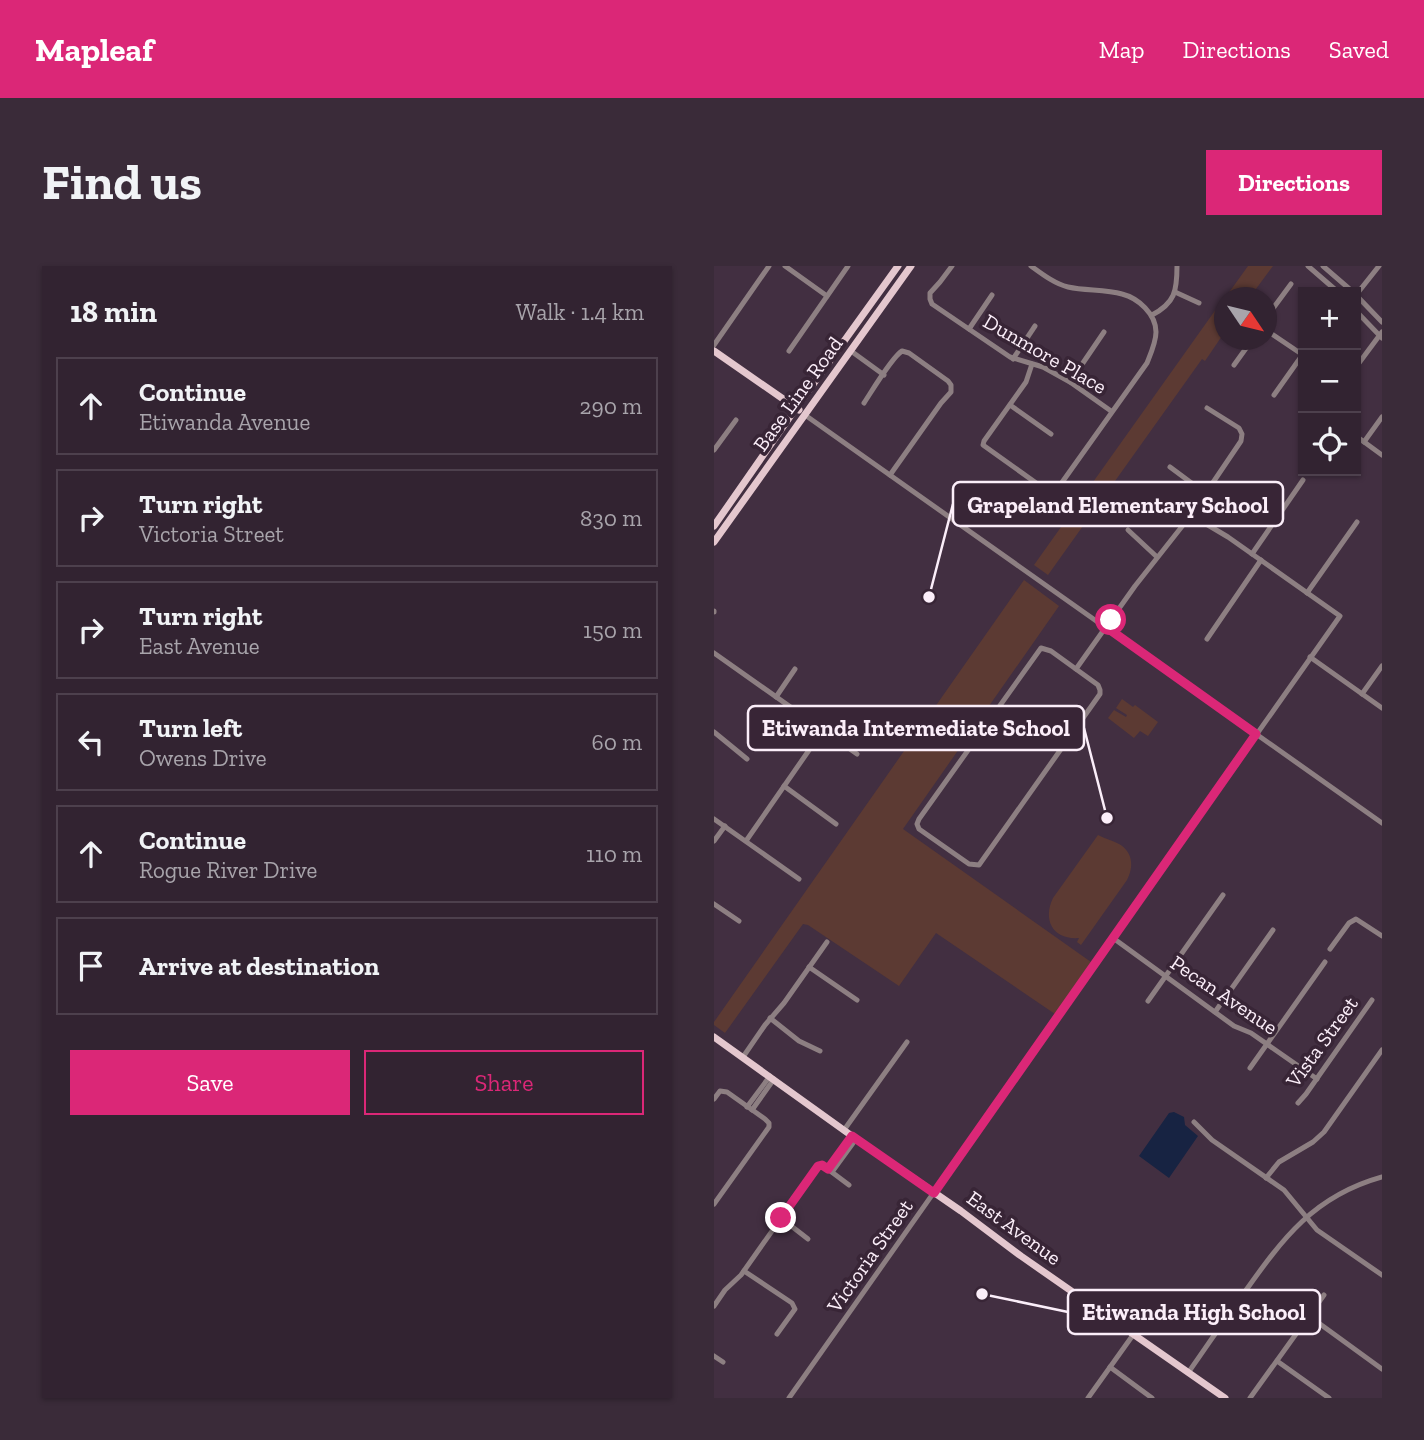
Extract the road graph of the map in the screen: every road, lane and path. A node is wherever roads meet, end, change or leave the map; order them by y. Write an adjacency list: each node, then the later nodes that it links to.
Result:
1 (769, 266): 30 (street)
2 (785, 266): 18 (street)
3 (848, 266): 18 (street)
4 (898, 266): 46 (main road, Base Line Road)
5 (911, 266): 34 (main road, Base Line Road)
6 (952, 266): 26 (street, Dunmore Place)
7 (1031, 266): 22 (street)
8 (1177, 266): 16 (street)
9 (1307, 266): 13 (street)
10 (1323, 266): 14 (street)
11 (1380, 266): 15 (street)
12 (1291, 284): 21 (street)
13 (1332, 287)
14 (1347, 287)
15 (1361, 287)
16 (1175, 292): 20 (street); 22 (street)
17 (992, 295): 26 (street)
18 (827, 296): 33 (street)
19 (1361, 300): 24 (street)
20 (1199, 303)
21 (1277, 303)
22 (1152, 315): 48 (street)
23 (1361, 316): 28 (street)
24 (1382, 322)
25 (1035, 326): 36 (street)
26 (969, 329): 36 (street, Dunmore Place)
27 (1104, 332): 42 (street)
28 (1381, 335): 37 (street)
29 (1277, 337): 35 (street)
30 (714, 345)
31 (1245, 350): 40 (street)
32 (714, 351): 46 (main road)
33 (789, 351)
34 (851, 351): 41 (street); 49 (main road, Base Line Road)
35 (1298, 352)
36 (1013, 359): 39 (street, Dunmore Place)
37 (1361, 361)
38 (1298, 362): 43 (street)
39 (1032, 364): 42 (street, Dunmore Place); 45 (street)
40 (1234, 365)
41 (884, 374): 44 (street); 58 (street)
42 (1069, 382): 48 (street, Dunmore Place)
43 (1274, 395)
44 (864, 403)
45 (1010, 405): 48 (street); 52 (street)
46 (796, 408): 49 (main road); 63 (main road, Base Line Road)
47 (1207, 408): 60 (street)
48 (1111, 411)
49 (805, 415): 58 (street); 65 (main road, Base Line Road)
50 (1382, 417): 54 (street)
51 (736, 420): 55 (street)
52 (1051, 434)
53 (1361, 440): 54 (street)
54 (1364, 442): 56 (street)
55 (714, 450)
56 (1382, 455)
57 (1170, 467): 60 (street)
58 (890, 475): 70 (street)
59 (1303, 480): 66 (street)
60 (1205, 493): 61 (street)
61 (1191, 515): 66 (street); 67 (street)
62 (1357, 522): 69 (street)
63 (714, 525)
64 (1128, 530): 67 (street)
65 (714, 542)
66 (1252, 554): 68 (street)
67 (1157, 557): 70 (street)
68 (1261, 560): 69 (street); 71 (street)
69 (1307, 593): 73 (street, Victoria Street)
70 (1106, 627): 76 (street); 82 (street)
71 (1206, 639)
72 (714, 653): 78 (street)
73 (1310, 657): 77 (street); 82 (street, Victoria Street)
74 (1382, 666): 77 (street)
75 (795, 669): 78 (street)
76 (1076, 669): 76 (street)
77 (1362, 694): 79 (street)
78 (776, 697): 80 (street)
79 (1382, 708)
80 (823, 730): 83 (street); 85 (street)
81 (714, 732): 84 (street)
82 (1256, 734): 87 (street); 98 (street, Victoria Street)
83 (857, 754)
84 (747, 759)
85 (784, 786): 88 (street); 91 (street)
86 (714, 819): 89 (street)
87 (1382, 823)
88 (836, 824)
89 (725, 826): 90 (street); 91 (street)
90 (714, 841)
91 (746, 841): 92 (street)
92 (799, 879)
93 (1223, 895): 103 (street)
94 (714, 904): 95 (street)
95 (739, 921)
96 (1273, 930): 107 (street)
97 (1382, 936): 100 (street)
98 (1113, 938): 103 (street, Pecan Avenue); 130 (street, Victoria Street)
99 (827, 942): 102 (street)
100 (1330, 949)
101 (1325, 962): 111 (street)
102 (809, 967): 104 (street); 108 (street)
103 (1166, 976): 106 (street); 107 (street, Pecan Avenue)
104 (857, 1000)
105 (1372, 1000): 119 (street, Vista Street)
106 (1148, 1001)
107 (1215, 1012): 111 (street, Pecan Avenue)
108 (771, 1018): 113 (street); 114 (street)
109 (714, 1037): 114 (main road, East Avenue)
110 (907, 1042): 124 (street)
111 (1267, 1044): 116 (street); 119 (street, Pecan Avenue)
112 (1382, 1050): 115 (street)
113 (820, 1051)
114 (743, 1057): 118 (main road, East Avenue)
115 (1374, 1062): 117 (street); 128 (street)
116 (1250, 1068)
117 (1382, 1068)
118 (772, 1077): 122 (street); 124 (main road, East Avenue)
119 (1317, 1079): 121 (street, Vista Street)
120 (714, 1099): 122 (street)
121 (1298, 1103)
122 (750, 1109): 131 (street)
123 (1194, 1122): 128 (street)
124 (844, 1130): 125 (main road, East Avenue)
125 (854, 1137): 126 (street); 130 (main road, East Avenue)
126 (830, 1171): 129 (street); 133 (street)
127 (1382, 1177): 132 (street)
128 (1266, 1178): 132 (street)
129 (849, 1185)
130 (934, 1193): 143 (main road, East Avenue); 150 (street, Victoria Street)
131 (714, 1204)
132 (1306, 1217): 136 (street); 149 (street)
133 (781, 1218): 134 (street); 135 (street)
134 (808, 1239)
135 (744, 1270): 139 (street); 142 (street)
136 (1382, 1275)
137 (714, 1291): 139 (street)
138 (1324, 1295): 141 (street)
139 (721, 1296): 140 (street)
140 (714, 1306)
141 (1309, 1316): 145 (street); 148 (street)
142 (776, 1334)
143 (1133, 1335): 147 (street); 149 (main road, East Avenue)
144 (714, 1356): 146 (street)
145 (1276, 1361): 154 (street); 155 (street)
146 (723, 1362)
147 (1110, 1367): 151 (street); 152 (street)
148 (1382, 1369)
149 (1188, 1373): 153 (main road, East Avenue)
150 (789, 1398)
151 (1088, 1398)
152 (1152, 1398)
153 (1225, 1398)
154 (1250, 1398)
155 (1329, 1398)

